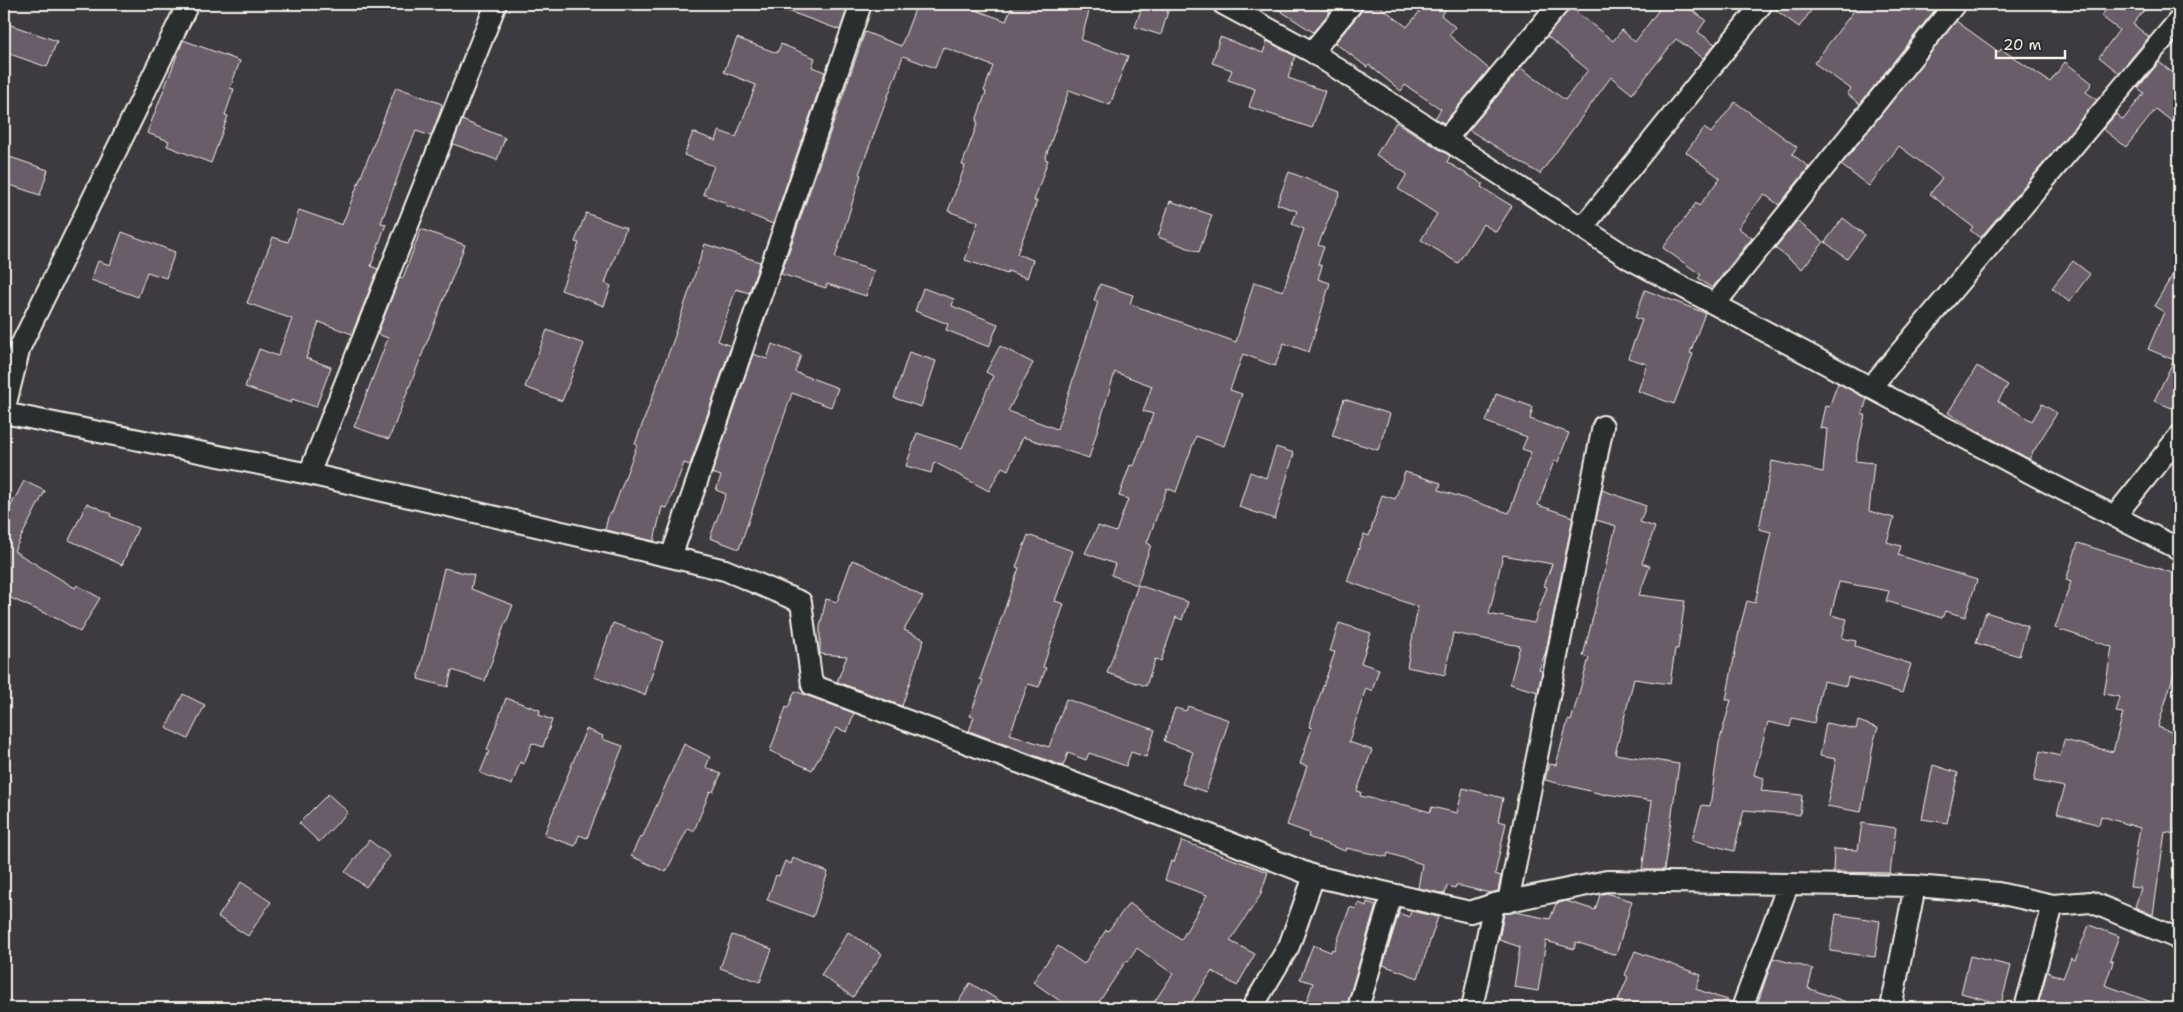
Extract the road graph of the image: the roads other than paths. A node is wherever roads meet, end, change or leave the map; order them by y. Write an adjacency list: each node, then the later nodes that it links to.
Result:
1 (188, 4): 15 (street)
2 (496, 4): 18 (street)
3 (861, 4): 21 (street)
4 (1223, 4): 10 (street)
5 (1352, 4): 10 (street)
6 (1559, 4): 11 (street)
7 (1762, 4): 12 (street)
8 (1955, 4): 13 (street)
9 (2179, 20): 14 (street)
10 (1312, 52): 11 (street)
11 (1446, 139): 12 (street)
12 (1582, 228): 13 (street)
13 (1716, 304): 14 (street)
14 (1871, 387): 19 (street)
15 (4, 412): 18 (street)
16 (1603, 426): 26 (street)
17 (2179, 436): 19 (street)
18 (310, 474): 21 (street)
19 (2115, 516): 20 (street)
20 (2179, 549)
21 (671, 557): 22 (street)
22 (1314, 876): 25 (street); 29 (street)
23 (1788, 885): 24 (street); 26 (street); 32 (street)
24 (1915, 886): 27 (street); 33 (street)
25 (1392, 894): 26 (street); 30 (street)
26 (1501, 903): 31 (street)
27 (2053, 905): 28 (street); 34 (street)
28 (2179, 939)
29 (1252, 1008)
30 (1358, 1008)
31 (1472, 1008)
32 (1742, 1008)
33 (1891, 1008)
34 (2024, 1008)

